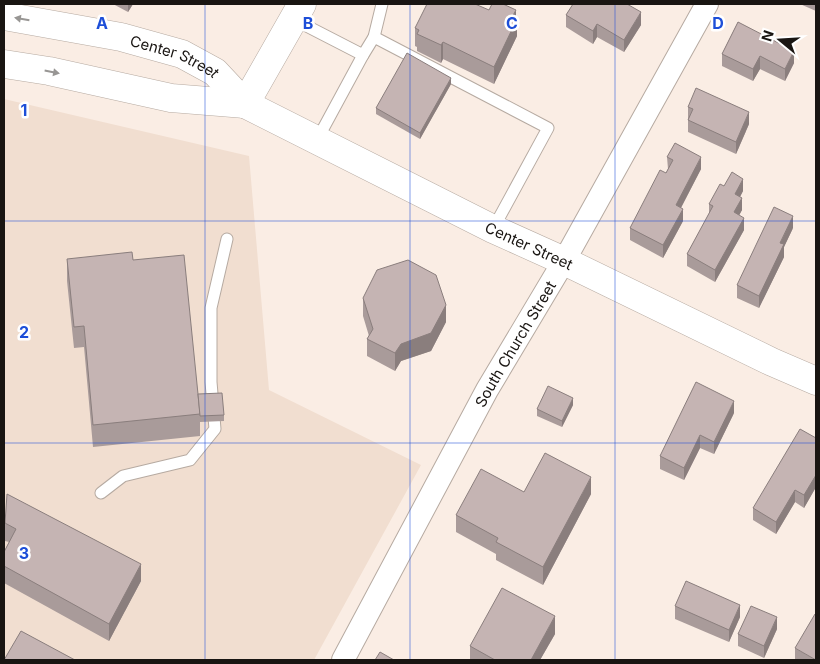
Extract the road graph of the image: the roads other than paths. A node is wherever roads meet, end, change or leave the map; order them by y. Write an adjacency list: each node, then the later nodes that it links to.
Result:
1 (382, 4): 5 (lane)
2 (707, 4): 12 (street, South Church Street)
3 (298, 12): 6 (lane); 8 (main road)
4 (4, 16): 8 (main road, Center Street, one-way to 4)
5 (374, 37): 6 (lane); 10 (lane)
6 (363, 55): 9 (lane)
7 (4, 64): 8 (main road, Center Street, one-way to 8)
8 (245, 104): 9 (main road, Center Street)
9 (317, 140): 10 (main road, Center Street)
10 (493, 228): 12 (main road, Center Street)
11 (227, 239): 14 (lane)
12 (564, 261): 13 (main road, Center Street); 15 (street, South Church Street)
13 (816, 381)
14 (101, 493)
15 (343, 660)

